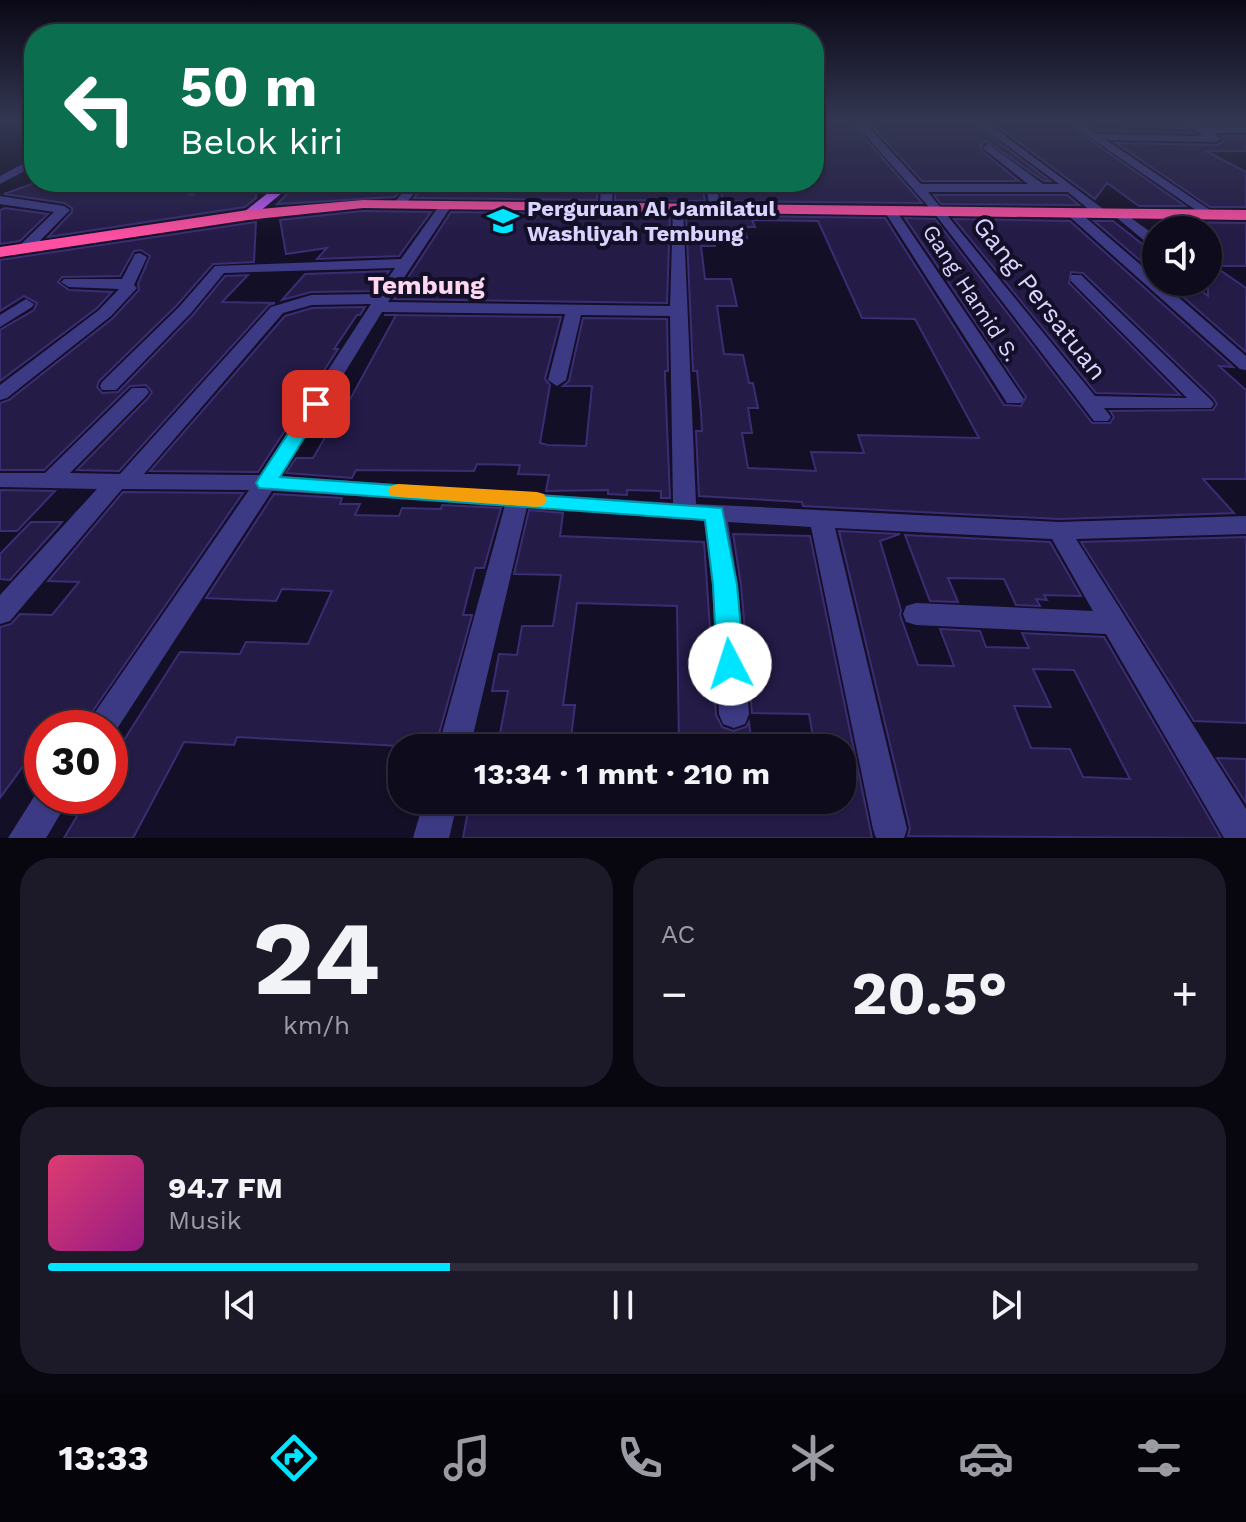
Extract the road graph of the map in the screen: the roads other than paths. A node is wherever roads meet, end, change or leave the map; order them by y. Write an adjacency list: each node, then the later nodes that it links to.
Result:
1 (893, 160): 7 (street, Gang Persatuan)
2 (1005, 160): 9 (street)
3 (1033, 160): 8 (street)
4 (1129, 160): 26 (street)
5 (24, 167): 6 (street)
6 (0, 181)
7 (918, 188): 9 (street); 20 (street, Gang Persatuan)
8 (1071, 188): 9 (street); 23 (street)
9 (1041, 189)
10 (277, 192): 25 (main road)
11 (409, 192): 15 (street)
12 (607, 192): 17 (street)
13 (713, 192): 19 (street)
14 (0, 200): 29 (street)
15 (400, 203): 16 (highway); 25 (highway)
16 (446, 205): 17 (highway); 32 (street)
17 (606, 208): 18 (highway)
18 (679, 209): 19 (highway); 39 (street)
19 (716, 209): 21 (highway)
20 (939, 211): 21 (highway); 22 (highway); 33 (street, Gang Persatuan)
21 (891, 212): 46 (street, Gang Hamid S.)
22 (1074, 214): 23 (highway); 41 (street)
23 (1102, 214): 24 (highway)
24 (1120, 214): 26 (highway); 28 (street)
25 (248, 215): 29 (highway)
26 (1209, 215): 27 (highway)
27 (1246, 215)
28 (1142, 232)
29 (24, 249): 30 (highway)
30 (0, 252)
31 (140, 257): 35 (street)
32 (405, 263): 36 (street); 43 (street)
33 (1076, 278)
34 (69, 282): 35 (street)
35 (127, 284): 45 (street)
36 (380, 303): 38 (street); 49 (street); 50 (street)
37 (26, 304): 40 (street)
38 (574, 311): 39 (street); 42 (street)
39 (678, 311): 52 (street)
40 (0, 322)
41 (1246, 365)
42 (557, 380)
43 (109, 386)
44 (139, 392): 48 (street)
45 (0, 394)
46 (1014, 399)
47 (0, 480): 48 (street)
48 (49, 482): 49 (street)
49 (120, 483): 50 (street); 57 (street)
50 (266, 483): 51 (street); 60 (street)
51 (518, 498): 52 (street); 62 (street)
52 (685, 512): 53 (street)
53 (715, 513): 54 (street); 61 (street)
54 (821, 519): 56 (street); 65 (street)
55 (1246, 525): 56 (street)
56 (1059, 531): 59 (street)
57 (0, 613)
58 (916, 614): 59 (street)
59 (1114, 623): 68 (street)
60 (112, 710)
61 (734, 714)
62 (458, 734)
63 (42, 814): 66 (street)
64 (437, 814): 67 (street)
65 (890, 829)
66 (26, 838)
67 (431, 838)
68 (1244, 838)

